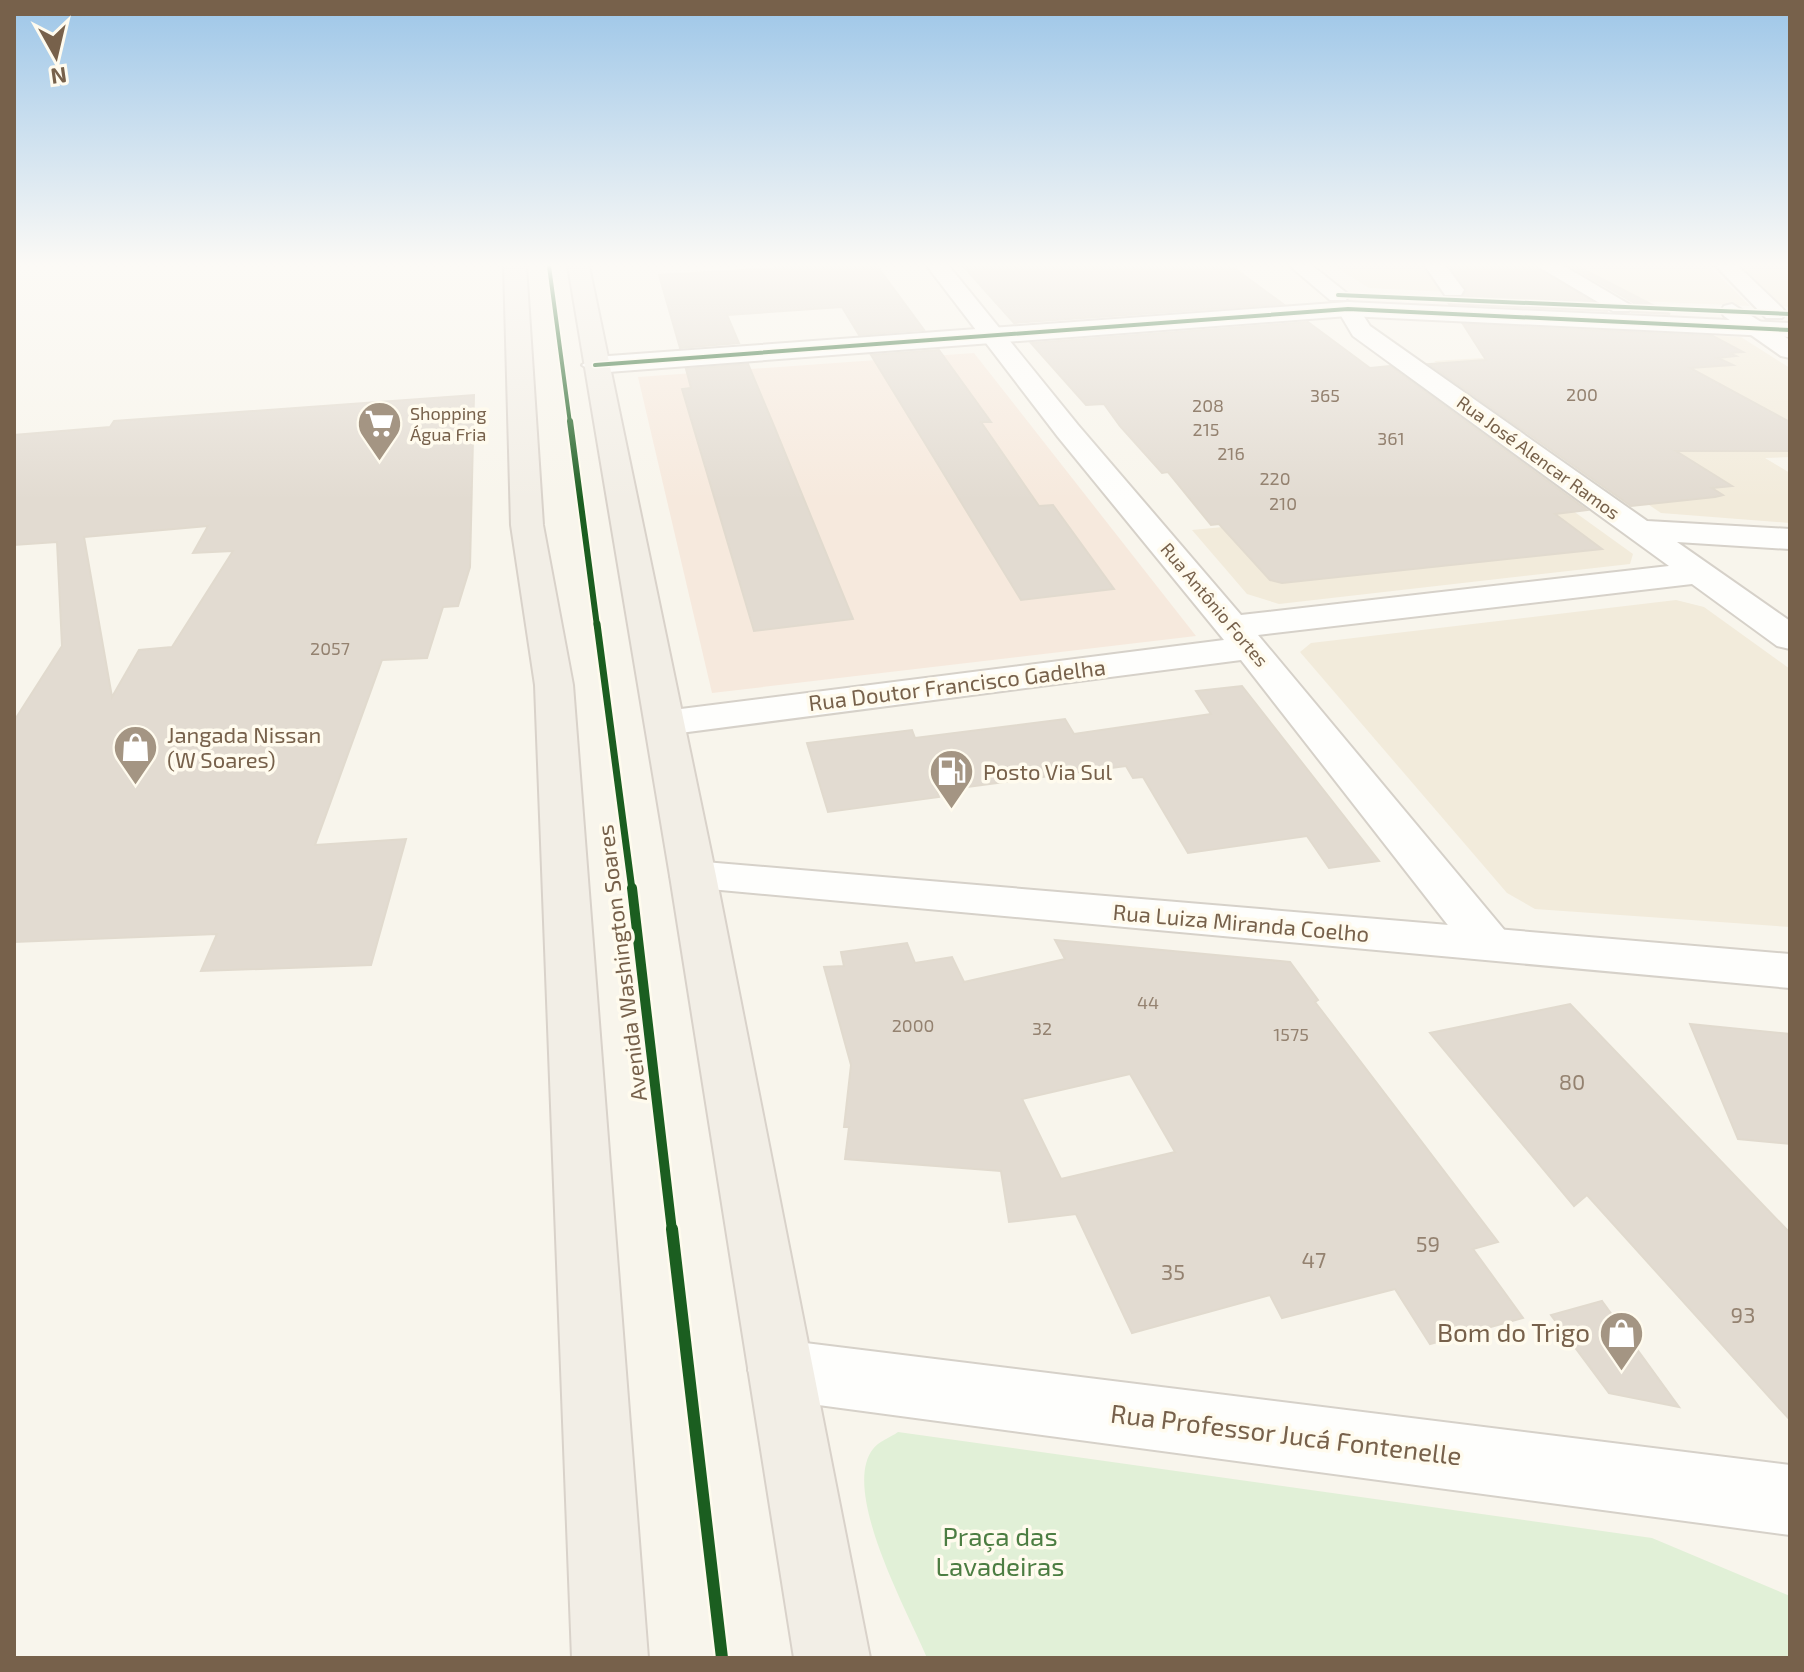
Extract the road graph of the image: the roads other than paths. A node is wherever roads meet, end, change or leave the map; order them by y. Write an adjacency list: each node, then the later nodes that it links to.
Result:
1 (519, 344): 18 (highway, Avenida Washington Soares)
2 (591, 344): 6 (highway)
3 (863, 344): 6 (street)
4 (999, 344): 10 (street, Rua Antônio Fortes)
5 (1379, 344): 7 (street, Rua José Alencar Ramos)
6 (595, 365): 12 (highway)
7 (1638, 530): 8 (street); 9 (street, Rua José Alencar Ramos)
8 (1790, 539)
9 (1699, 573): 10 (street, Rua Doutor Francisco Gadelha); 11 (street, Rua José Alencar Ramos)
10 (1241, 638): 12 (street, Rua Doutor Francisco Gadelha); 14 (street, Rua Antônio Fortes)
11 (1790, 638)
12 (665, 723): 13 (highway)
13 (693, 876): 14 (street, Rua Luiza Miranda Coelho); 16 (highway)
14 (1489, 944): 15 (street, Rua Luiza Miranda Coelho)
15 (1790, 971)
16 (781, 1370): 17 (street, Rua Professor Jucá Fontenelle); 19 (highway)
17 (1790, 1500)
18 (610, 1658)
19 (832, 1658)

